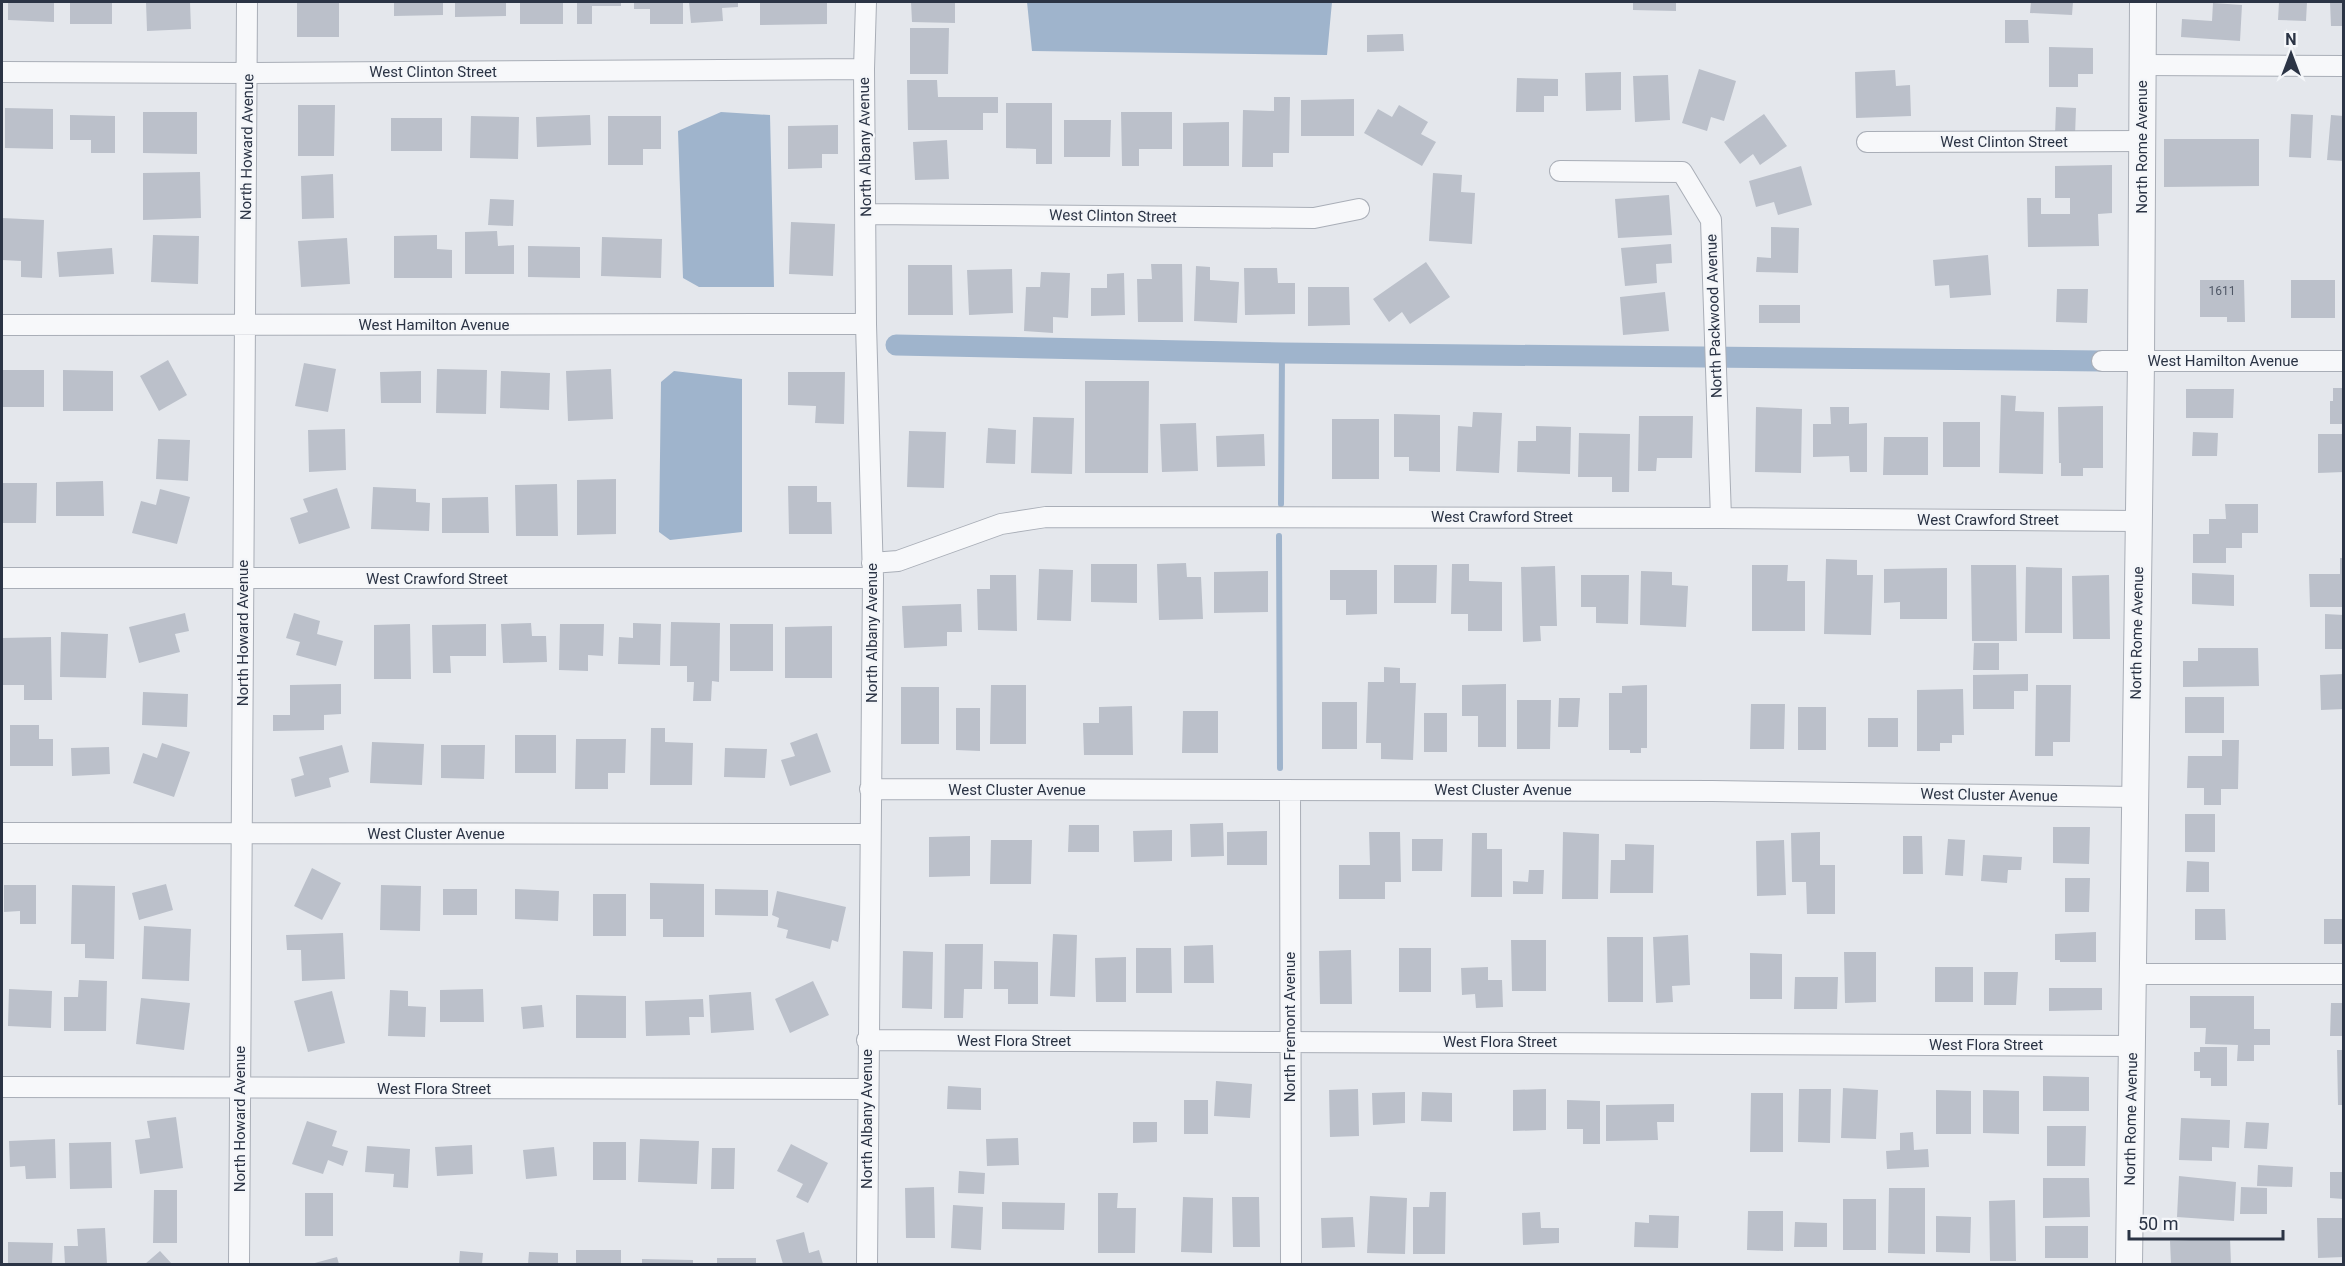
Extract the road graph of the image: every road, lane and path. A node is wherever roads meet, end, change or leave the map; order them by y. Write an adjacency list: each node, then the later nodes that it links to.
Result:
1 (247, 2): 8 (street, North Howard Avenue)
2 (866, 2): 6 (street, North Albany Avenue)
3 (2143, 2): 4 (street, North Rome Avenue)
4 (2142, 65): 5 (street); 9 (street, North Rome Avenue)
5 (2343, 66)
6 (864, 69): 8 (street, West Clinton Street); 13 (street, North Albany Avenue)
7 (2, 72): 8 (street, West Clinton Street)
8 (247, 73): 16 (street, North Howard Avenue)
9 (2141, 141): 10 (street, West Clinton Street); 18 (street, North Rome Avenue)
10 (1868, 142)
11 (1560, 171): 20 (street, North Packwood Avenue)
12 (1359, 208): 13 (street, West Clinton Street)
13 (866, 214): 14 (street, North Albany Avenue)
14 (866, 324): 16 (street, West Hamilton Avenue); 22 (street, North Albany Avenue)
15 (2, 325): 16 (street, West Hamilton Avenue)
16 (245, 326): 24 (street, North Howard Avenue)
17 (2102, 361): 18 (street, West Hamilton Avenue)
18 (2141, 361): 19 (street, West Hamilton Avenue); 21 (street, North Rome Avenue)
19 (2343, 361)
20 (1721, 518): 21 (street, West Crawford Street); 22 (street, West Crawford Street)
21 (2138, 521): 27 (street, North Rome Avenue)
22 (872, 571): 24 (street, West Crawford Street); 25 (street, North Albany Avenue)
23 (2, 578): 24 (street, West Crawford Street)
24 (243, 579): 29 (street, North Howard Avenue)
25 (870, 789): 26 (street, West Cluster Avenue); 30 (street, North Albany Avenue)
26 (1290, 790): 27 (street, West Cluster Avenue); 34 (street, North Fremont Avenue)
27 (2136, 797): 31 (street, North Rome Avenue)
28 (2, 832): 29 (street, West Cluster Avenue)
29 (242, 834): 30 (street, West Cluster Avenue); 37 (street, North Howard Avenue)
30 (870, 834): 33 (street, North Albany Avenue)
31 (2133, 974): 32 (street); 35 (street, North Rome Avenue)
32 (2343, 974)
33 (867, 1040): 34 (street, West Flora Street); 38 (street, North Albany Avenue)
34 (1290, 1041): 35 (street, West Flora Street); 41 (street, North Fremont Avenue)
35 (2133, 1046): 42 (street, North Rome Avenue)
36 (2, 1087): 37 (street, West Flora Street)
37 (240, 1088): 38 (street, West Flora Street); 39 (street, North Howard Avenue)
38 (867, 1089): 40 (street, North Albany Avenue)
39 (239, 1264)
40 (867, 1264)
41 (1291, 1264)
42 (2129, 1264)

